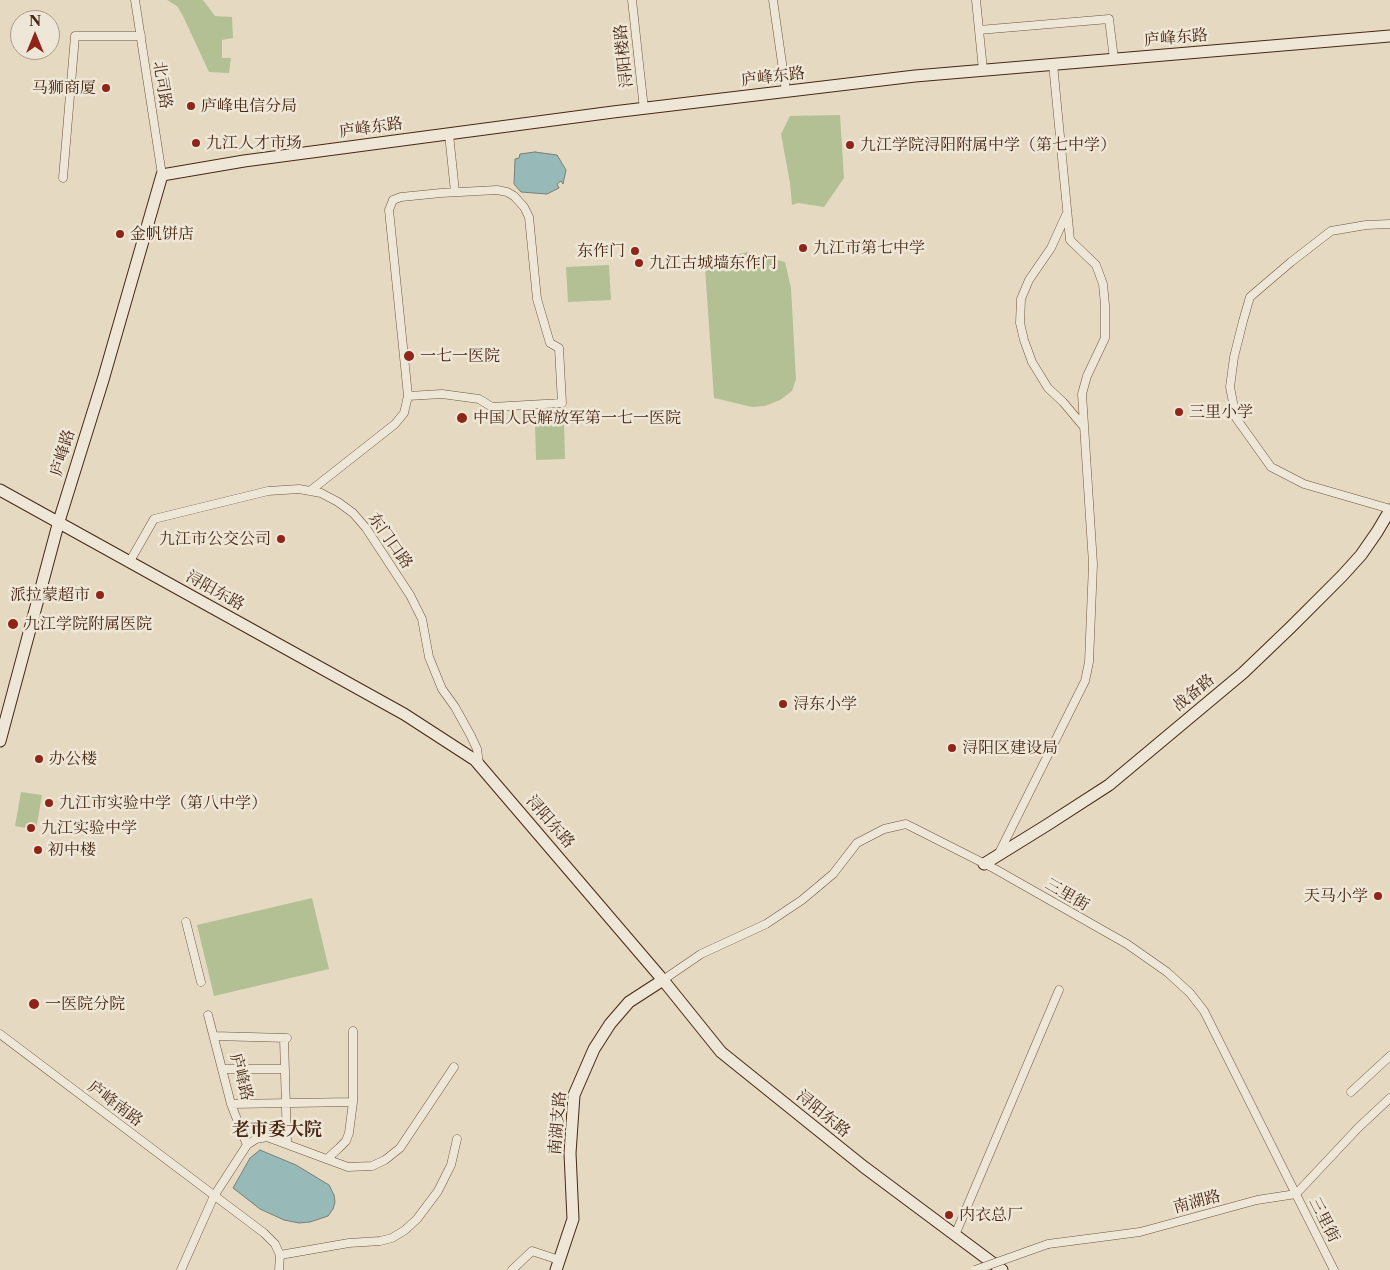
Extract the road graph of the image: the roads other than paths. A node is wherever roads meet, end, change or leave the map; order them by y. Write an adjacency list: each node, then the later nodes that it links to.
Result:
1 (135, 0): 6 (street, 北司路)
2 (632, 0): 12 (street, 浔阳楼路)
3 (773, 0): 11 (street)
4 (976, 0): 5 (street)
5 (979, 30): 8 (street); 10 (street)
6 (141, 36): 14 (street, 北司路); 15 (street)
7 (1390, 36): 8 (main road, 庐峰东路)
8 (1114, 59): 9 (main road, 庐峰东路)
9 (1053, 64): 10 (main road, 庐峰东路); 17 (street)
10 (983, 70): 11 (main road, 庐峰东路)
11 (786, 91): 12 (main road, 庐峰东路)
12 (644, 109): 13 (main road, 庐峰东路)
13 (449, 134): 14 (main road, 庐峰东路); 16 (street)
14 (162, 175): 24 (main road, 庐峰路)
15 (63, 178)
16 (455, 192): 19 (street); 19 (street)
17 (1066, 213): 20 (street); 20 (street)
18 (1390, 224): 23 (street)
19 (408, 396): 22 (street)
20 (1084, 427): 28 (street)
21 (0, 490): 24 (main road, 浔阳东路)
22 (310, 491): 25 (street, 东门口路); 27 (street, 东门口路)
23 (1390, 509): 28 (main road, 战备路)
24 (59, 521): 25 (main road, 浔阳东路); 26 (main road, 庐峰路)
25 (130, 561): 27 (main road, 浔阳东路)
26 (0, 742)
27 (479, 764): 31 (main road, 浔阳东路)
28 (998, 855): 29 (main road, 战备路)
29 (984, 864): 31 (street, 三里街); 51 (street, 三里街)
30 (186, 922): 32 (street)
31 (663, 980): 53 (main road, 浔阳东路); 55 (main road, 南湖支路)
32 (200, 982)
33 (1059, 990): 53 (street)
34 (208, 1015): 37 (street, 庐峰路)
35 (353, 1031): 45 (street)
36 (0, 1034): 52 (street, 庐峰南路)
37 (214, 1036): 40 (street, 庐峰路); 41 (street)
38 (1390, 1056): 42 (street)
39 (454, 1067): 50 (street)
40 (222, 1069): 41 (street); 46 (street, 庐峰路)
41 (285, 1069): 44 (street)
42 (1351, 1092)
43 (1390, 1098): 51 (street)
44 (286, 1102): 45 (street); 46 (street); 48 (street)
45 (354, 1102): 50 (street)
46 (231, 1104): 49 (street, 庐峰路)
47 (457, 1139): 54 (street)
48 (287, 1143): 49 (street); 50 (street)
49 (246, 1145): 52 (street)
50 (326, 1159)
51 (1296, 1194): 59 (street, 南湖路, bridge); 61 (street, 三里街)
52 (214, 1196): 54 (street, 庐峰南路); 56 (street)
53 (955, 1235): 60 (main road, 浔阳东路)
54 (280, 1255): 57 (street)
55 (558, 1265): 58 (street)
56 (181, 1270)
57 (279, 1270)
58 (512, 1270)
59 (975, 1270)
60 (1002, 1270)
61 (1334, 1270)

